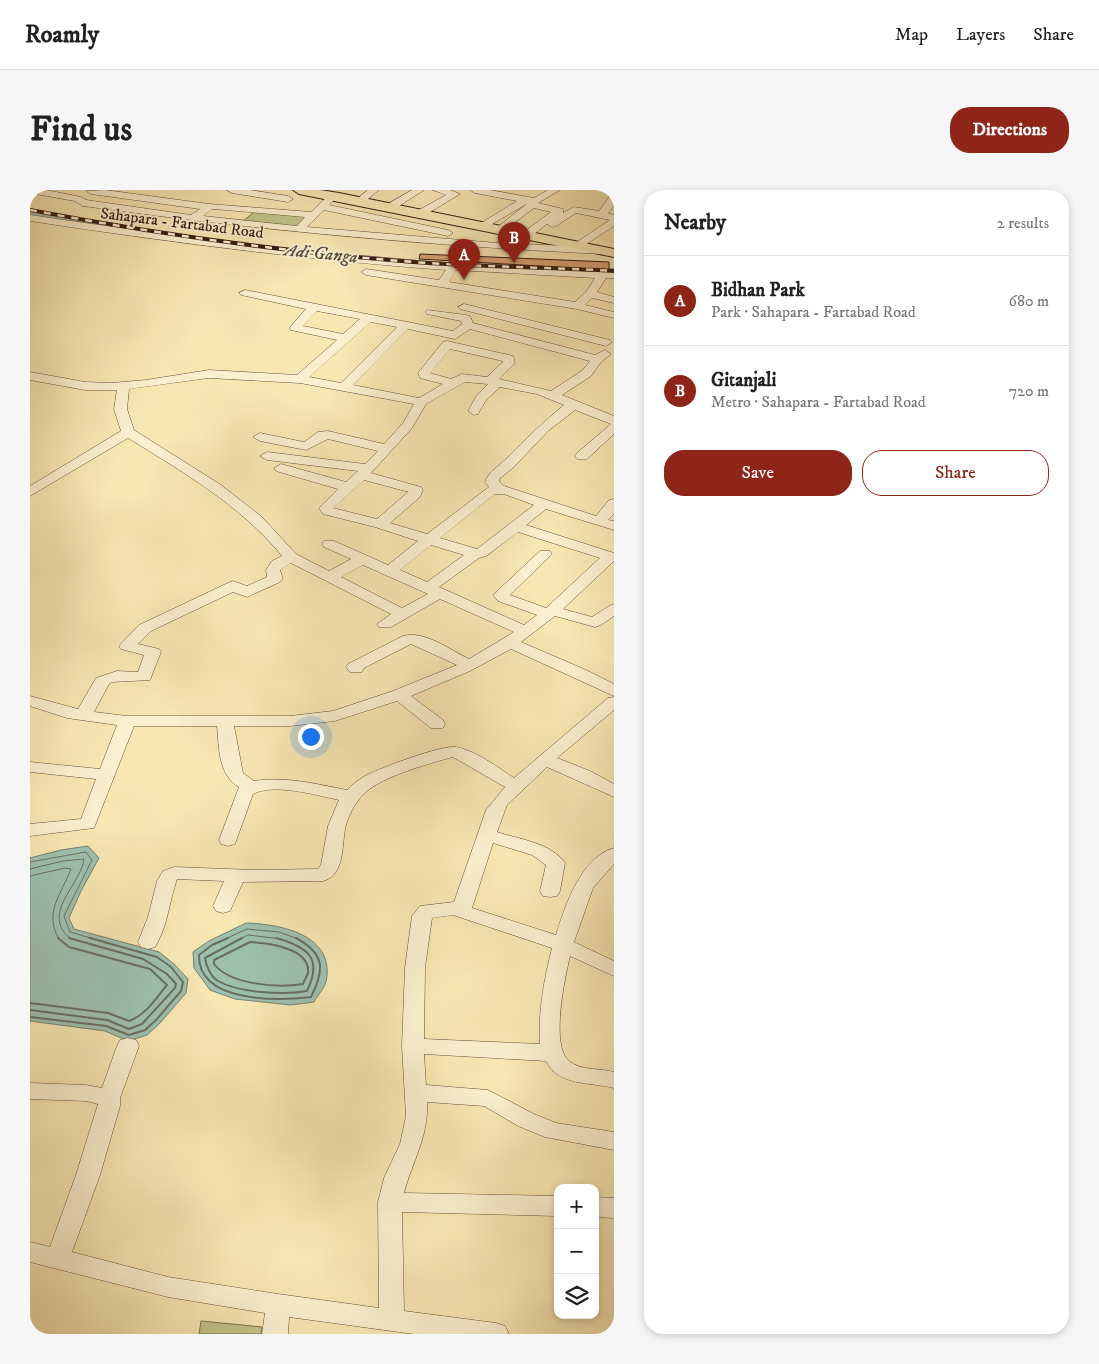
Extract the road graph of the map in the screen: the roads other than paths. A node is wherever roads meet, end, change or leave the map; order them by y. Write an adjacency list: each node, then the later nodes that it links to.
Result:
1 (30, 190): 16 (street)
2 (92, 190): 15 (street); 16 (street)
3 (155, 190): 15 (street)
4 (232, 190): 12 (street)
5 (299, 190): 13 (main road)
6 (374, 190): 18 (street)
7 (409, 190): 20 (street)
8 (419, 190): 20 (street)
9 (438, 190): 26 (street)
10 (474, 190): 19 (street)
11 (555, 190): 19 (street)
12 (268, 193): 17 (street)
13 (333, 196): 18 (main road); 23 (street)
14 (614, 196): 21 (street)
15 (144, 198): 22 (street); 25 (street)
16 (78, 199): 25 (street)
17 (288, 199)
18 (360, 201): 20 (main road)
19 (525, 204): 27 (street); 30 (street); 39 (street)
20 (389, 206): 26 (main road)
21 (612, 206): 28 (street)
22 (210, 207): 24 (street); 32 (street)
23 (322, 207): 29 (street); 33 (street)
24 (255, 209): 29 (street); 35 (street)
25 (130, 210): 32 (street)
26 (420, 213): 36 (main road)
27 (505, 213): 30 (street); 36 (street)
28 (601, 214): 34 (street); 39 (street)
29 (313, 215): 37 (street)
30 (519, 216): 38 (street)
31 (30, 218): 45 (street, Sahapara - Fartabad Road)
32 (193, 218): 35 (street)
33 (380, 218): 40 (street); 41 (street)
34 (614, 220): 42 (street)
35 (238, 223): 37 (street)
36 (482, 227): 38 (main road)
37 (299, 228): 40 (street)
38 (499, 230): 39 (main road)
39 (529, 237): 42 (main road)
40 (366, 241): 41 (street)
41 (497, 246): 43 (street)
42 (576, 246): 43 (main road)
43 (609, 252)
44 (301, 262): 48 (street)
45 (452, 268): 47 (street, Sahapara - Fartabad Road); 48 (street)
46 (614, 274): 47 (street, Sahapara - Fartabad Road)
47 (602, 276): 51 (street)
48 (442, 284): 49 (street)
49 (484, 291): 54 (street); 58 (street)
50 (245, 293): 53 (street)
51 (590, 294): 52 (street); 54 (street)
52 (614, 300)
53 (314, 306): 57 (street); 60 (street)
54 (578, 306): 56 (street)
55 (431, 312): 58 (street)
56 (614, 315)
57 (369, 317): 59 (street); 60 (street)
58 (466, 317): 61 (street); 62 (street); 63 (street)
59 (406, 325): 61 (street); 69 (street)
60 (346, 338): 65 (street)
61 (451, 340): 66 (street); 67 (street)
62 (611, 346): 63 (street)
63 (597, 359): 70 (street)
64 (30, 376): 68 (street)
65 (300, 379): 68 (street); 69 (street)
66 (495, 381): 67 (street); 70 (street); 73 (street)
67 (452, 383): 71 (street)
68 (124, 387): 76 (street)
69 (343, 388): 71 (street)
70 (554, 396): 72 (street)
71 (421, 402): 78 (street)
72 (573, 405): 74 (street); 86 (street)
73 (474, 411)
74 (614, 421)
75 (614, 427): 80 (street)
76 (128, 432): 87 (street); 98 (street)
77 (260, 437): 78 (street)
78 (387, 449): 82 (street)
79 (267, 456): 82 (street)
80 (582, 456)
81 (281, 468): 83 (street)
82 (365, 472): 85 (street); 91 (street)
83 (300, 473): 84 (street); 85 (street)
84 (286, 485)
85 (348, 487): 91 (street)
86 (499, 489): 89 (street); 94 (street)
87 (30, 492)
88 (614, 503): 90 (street)
89 (544, 504): 90 (street); 92 (street)
90 (599, 521): 93 (street)
91 (380, 524): 94 (street)
92 (514, 526): 96 (street); 99 (street)
93 (614, 526)
94 (427, 540): 96 (street); 101 (street)
95 (329, 544): 100 (street)
96 (475, 554): 103 (street)
97 (545, 554): 105 (street)
98 (291, 558): 102 (street); 116 (street)
99 (612, 558): 105 (street)
100 (364, 559): 101 (street); 102 (street)
101 (390, 570): 103 (street)
102 (329, 577): 106 (street)
103 (436, 589): 106 (street); 108 (street)
104 (614, 609): 105 (street)
105 (550, 613): 108 (street)
106 (402, 614): 107 (street)
107 (385, 624)
108 (525, 631): 109 (street)
109 (510, 643): 110 (street); 112 (street)
110 (469, 665): 111 (street); 113 (street)
111 (356, 669)
112 (614, 691)
113 (399, 695): 118 (street); 119 (street)
114 (614, 702): 120 (street)
115 (31, 704): 116 (street)
116 (83, 716): 117 (street)
117 (127, 722): 118 (street); 122 (street)
118 (225, 722): 123 (street)
119 (437, 724)
120 (546, 760): 124 (street); 125 (street)
121 (30, 767): 122 (street)
122 (107, 775): 127 (street)
123 (250, 786): 126 (street); 129 (street)
124 (515, 786): 126 (street); 128 (street)
125 (614, 791)
126 (351, 797): 131 (street)
127 (30, 830)
128 (486, 835): 132 (street); 134 (street)
129 (228, 840)
130 (614, 854): 136 (street)
131 (236, 875): 133 (street); 135 (street)
132 (550, 891)
133 (223, 906)
134 (458, 910): 136 (street); 139 (street)
135 (148, 942)
136 (562, 944): 137 (street); 140 (street)
137 (614, 969)
138 (128, 1046): 144 (street)
139 (413, 1046): 140 (street); 143 (street)
140 (554, 1053): 141 (street)
141 (614, 1080)
142 (30, 1091): 144 (street)
143 (415, 1093): 145 (street); 146 (street)
144 (109, 1098): 151 (street)
145 (614, 1141)
146 (390, 1202): 147 (street); 153 (street)
147 (554, 1206)
148 (599, 1207): 149 (street)
149 (614, 1208)
150 (30, 1252): 151 (street)
151 (58, 1258): 152 (street)
152 (278, 1305): 153 (street); 154 (street)
153 (392, 1320): 155 (street)
154 (275, 1334)
155 (496, 1334)

